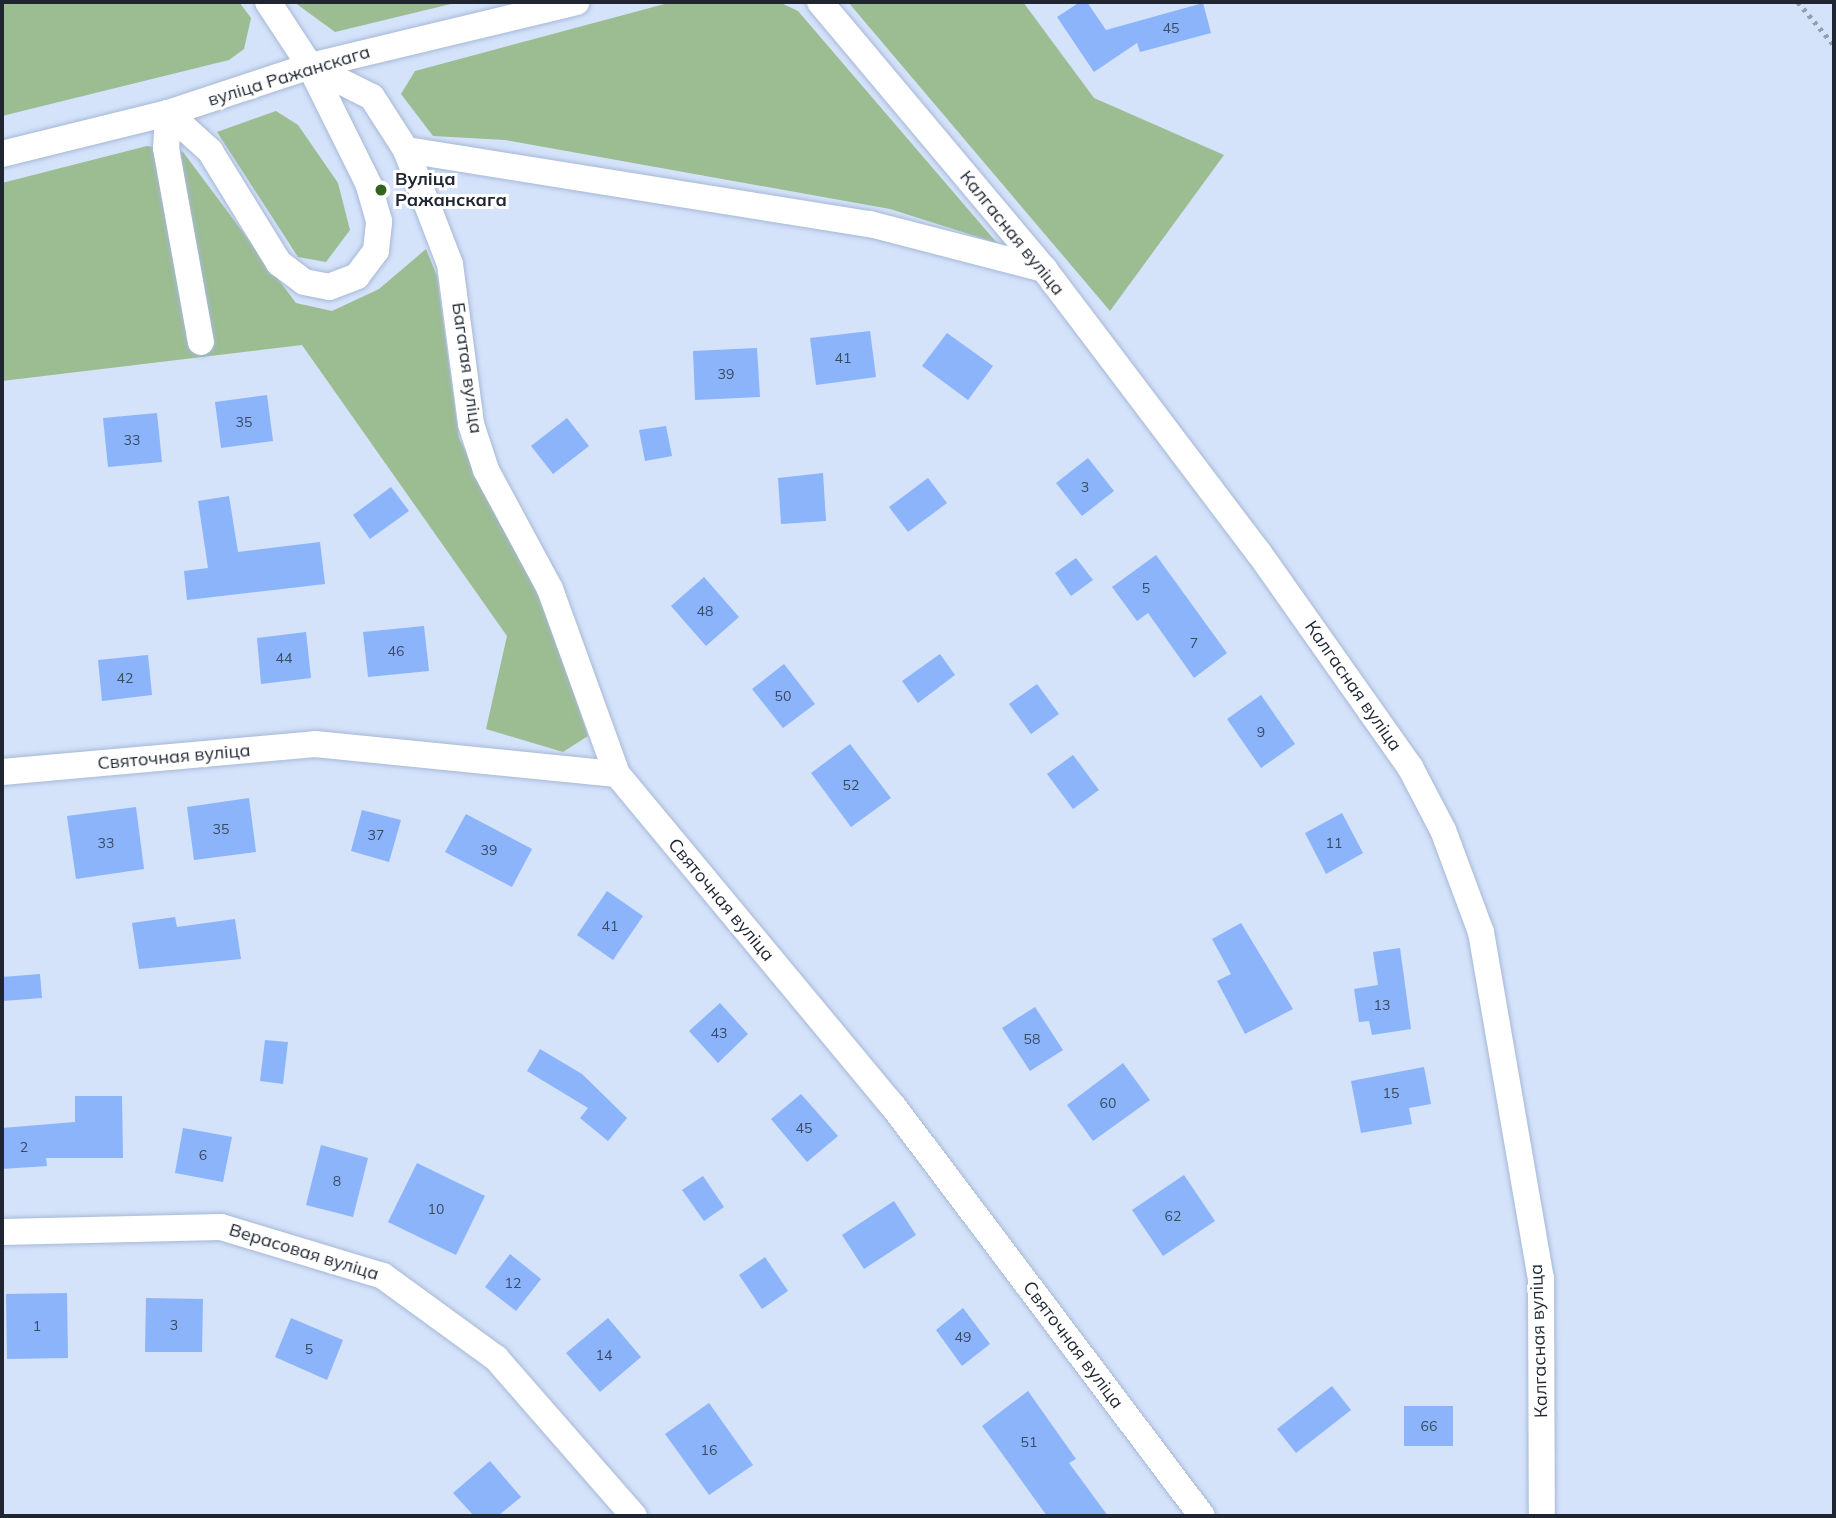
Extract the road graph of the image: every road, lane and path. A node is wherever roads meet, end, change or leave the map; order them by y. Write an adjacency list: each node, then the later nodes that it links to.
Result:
1 (268, 2): 6 (street)
2 (576, 2): 6 (street, вуліца Ражанскага)
3 (820, 2): 10 (street, Калгасная вуліца)
4 (1798, 2): 5 (path)
5 (1834, 45)
6 (310, 66): 7 (street, вуліца Ражанскага); 7 (street); 8 (street, Багатая вуліца)
7 (168, 113): 9 (street, вуліца Ражанскага); 11 (street)
8 (406, 150): 10 (street); 13 (street, Багатая вуліца)
9 (2, 154)
10 (1044, 269): 17 (street, Калгасная вуліца)
11 (201, 342)
12 (2, 772): 13 (street, Святочная вуліца)
13 (617, 774): 16 (street, Святочная вуліца)
14 (2, 1232): 15 (street, Верасовая вуліца)
15 (634, 1516)
16 (1202, 1516)
17 (1542, 1516)

